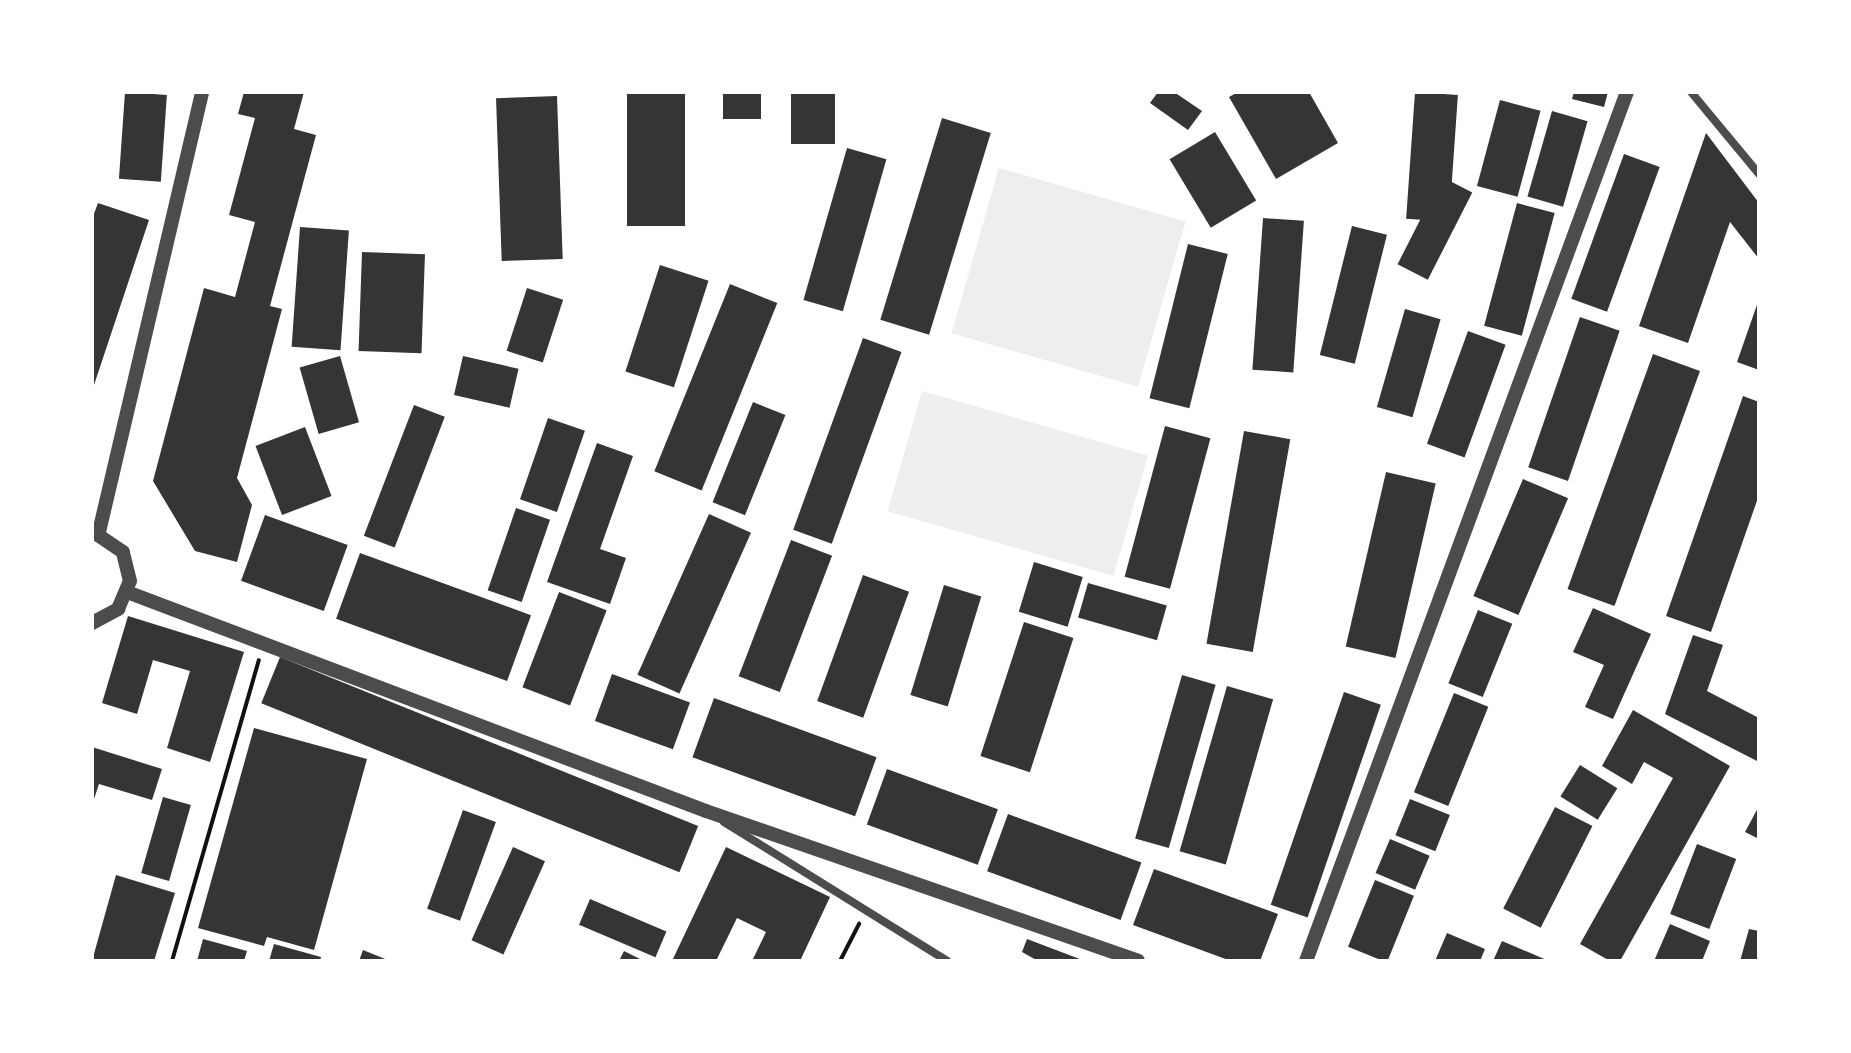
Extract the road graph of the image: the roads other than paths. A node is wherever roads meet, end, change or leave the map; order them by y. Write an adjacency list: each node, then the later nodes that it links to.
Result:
1 (202, 92): 5 (street)
2 (1627, 92): 11 (street)
3 (1691, 92): 4 (street)
4 (1759, 174)
5 (95, 532): 6 (street)
6 (127, 592): 7 (street); 8 (street)
7 (92, 623)
8 (706, 811): 9 (street); 10 (street)
9 (947, 961)
10 (1138, 961)
11 (1306, 961)

